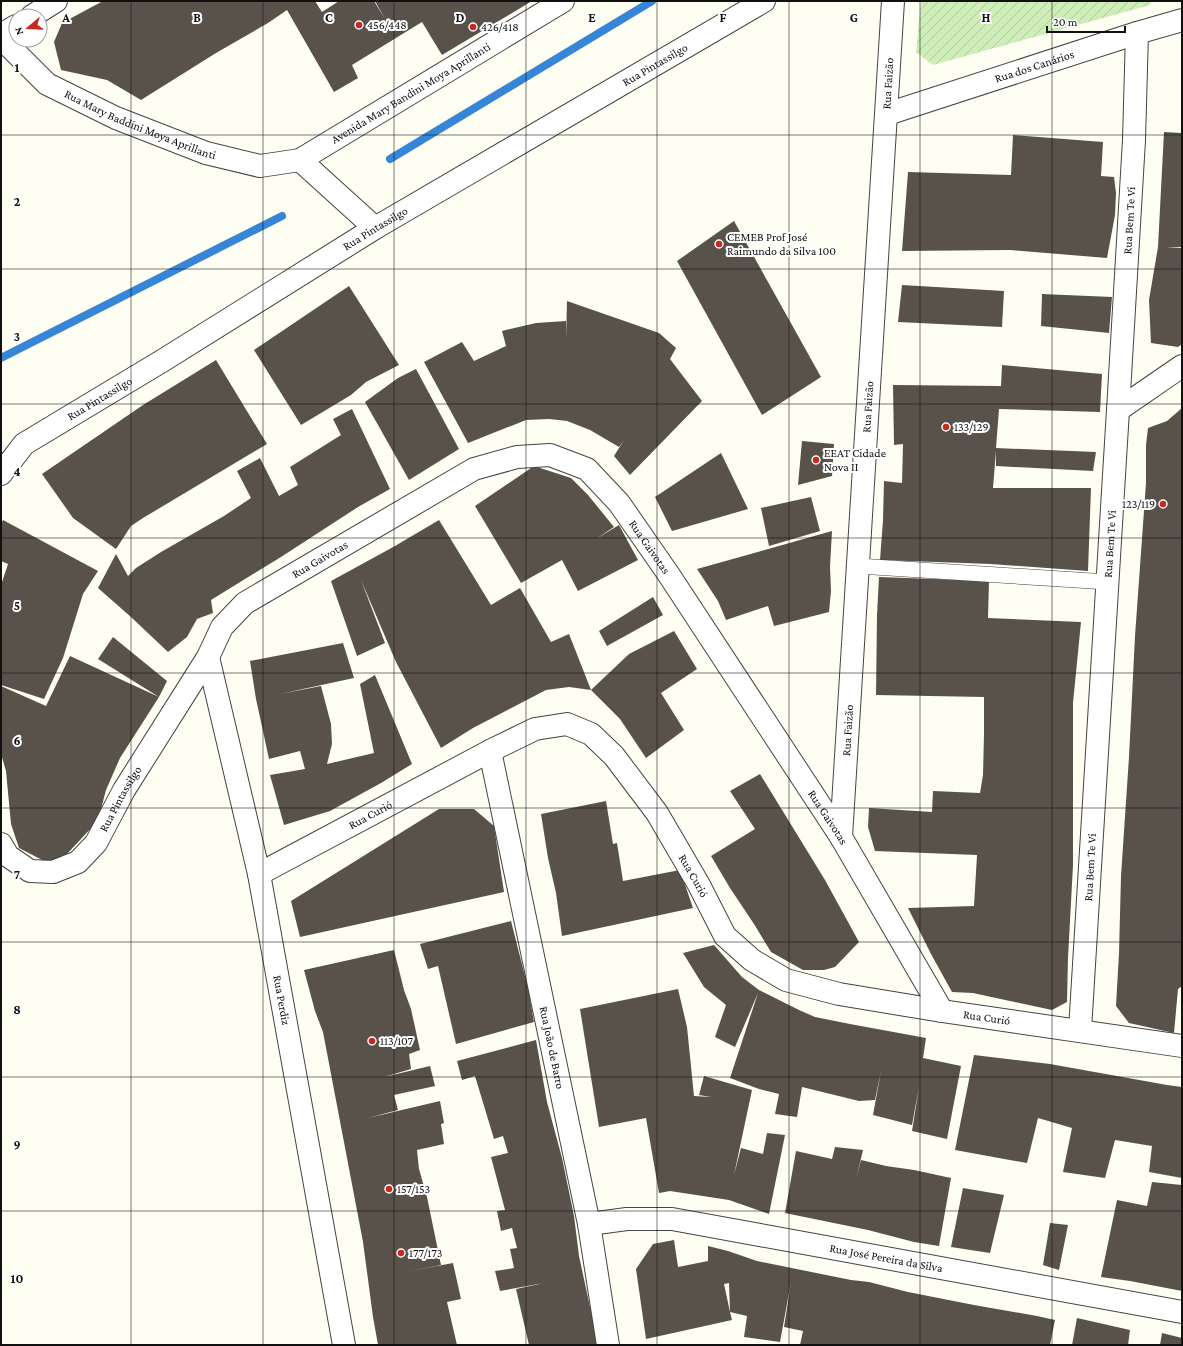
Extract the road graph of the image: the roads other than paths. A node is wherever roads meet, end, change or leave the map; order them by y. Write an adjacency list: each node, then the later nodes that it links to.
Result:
1 (56, 1): 5 (street)
2 (563, 1): 10 (street, Avenida Mary Bandini Moya Aprillanti)
3 (764, 1): 11 (street, Rua Pintassilgo)
4 (893, 1): 9 (street, Rua Faizão)
5 (45, 8)
6 (1182, 20): 7 (street, Rua dos Canários)
7 (1137, 33): 9 (street, Rua dos Canários); 13 (street, Rua Bem Te Vi)
8 (1, 36): 10 (street, Rua Mary Baddini Moya Aprillanti)
9 (887, 114): 15 (street, Rua Faizão)
10 (300, 160): 11 (street)
11 (375, 228): 14 (street, Rua Pintassilgo)
12 (1182, 366): 13 (street)
13 (1118, 410): 16 (street, Rua Bem Te Vi)
14 (1, 474)
15 (858, 566): 16 (lane); 19 (street, Rua Faizão)
16 (1108, 582): 23 (street, Rua Bem Te Vi)
17 (208, 658): 19 (street, Rua Gaivotas); 20 (street, Rua Pintassilgo); 21 (street, Rua Perdiz)
18 (490, 751): 21 (street, Rua Curió); 22 (street, Rua Curió); 25 (street, Rua João de Barro)
19 (841, 837): 22 (street, Rua Gaivotas)
20 (1, 844)
21 (259, 874): 27 (street, Rua Perdiz)
22 (942, 1011): 23 (street, Rua Curió)
23 (1080, 1030): 24 (street, Rua Curió)
24 (1182, 1046)
25 (589, 1224): 26 (street, Rua José Pereira da Silva); 28 (street, Rua João de Barro)
26 (1182, 1312)
27 (344, 1345)
28 (608, 1345)

